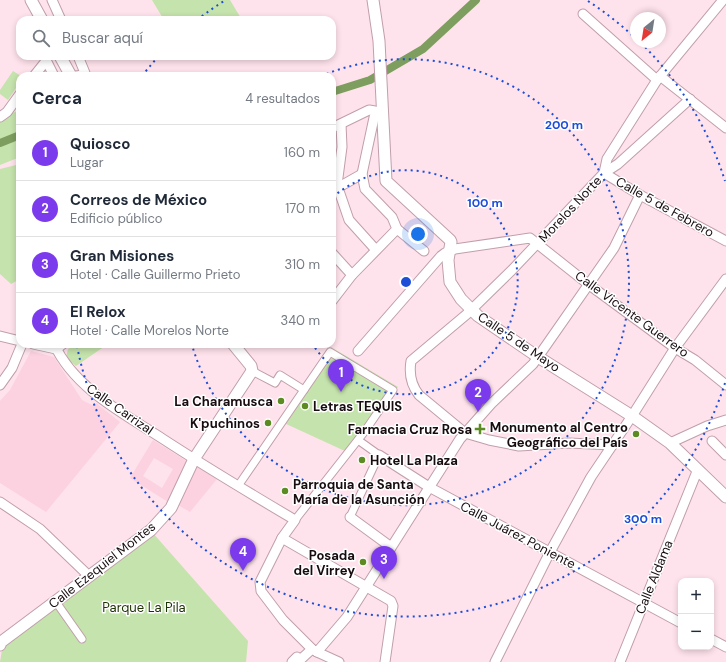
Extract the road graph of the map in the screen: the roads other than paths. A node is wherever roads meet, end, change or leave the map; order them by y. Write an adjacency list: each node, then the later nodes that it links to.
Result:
1 (31, 0): 6 (street)
2 (52, 0): 7 (street)
3 (373, 0): 34 (street, Calle 5 de Mayo)
4 (723, 0): 16 (street, Morelos Norte)
5 (583, 14): 16 (street)
6 (40, 16)
7 (59, 16)
8 (44, 60): 12 (street)
9 (46, 60): 13 (street)
10 (62, 60): 14 (street)
11 (80, 60): 15 (street)
12 (36, 72)
13 (52, 72)
14 (69, 72)
15 (85, 72)
16 (658, 78): 18 (street); 23 (street, Morelos Norte)
17 (16, 98): 19 (street)
18 (690, 99): 22 (street); 23 (street)
19 (2, 112)
20 (341, 124): 21 (street); 24 (street); 25 (street)
21 (336, 126)
22 (726, 128)
23 (604, 173): 28 (street, Calle 5 de Febrero); 31 (street, Morelos Norte)
24 (362, 174): 26 (street); 29 (street)
25 (336, 183)
26 (336, 188)
27 (336, 191): 32 (street)
28 (640, 195): 30 (street, Calle 5 de Febrero); 38 (street)
29 (397, 229): 32 (street); 33 (street)
30 (726, 241)
31 (537, 244): 34 (street); 38 (street, Calle Vicente Guerrero); 40 (street, Morelos Norte)
32 (376, 250): 36 (street)
33 (424, 251)
34 (450, 251): 40 (street, Calle 5 de Mayo); 47 (street)
35 (336, 257): 36 (street)
36 (352, 275): 39 (street)
37 (726, 279): 46 (street)
38 (588, 284): 46 (street, Calle Vicente Guerrero); 48 (street)
39 (336, 294)
40 (471, 309): 48 (street, Calle 5 de Mayo); 55 (street, Morelos Norte)
41 (0, 336): 42 (street)
42 (16, 340)
43 (20, 348): 50 (street)
44 (59, 348): 62 (street, Calle Carrizal)
45 (236, 348): 49 (street)
46 (675, 348): 51 (street, Calle Vicente Guerrero); 53 (street)
47 (358, 351)
48 (538, 357): 53 (street, Calle 5 de Mayo); 55 (street)
49 (252, 371): 52 (street); 62 (street, Calle Ezequiel Montes)
50 (0, 385)
51 (726, 385)
52 (304, 390): 56 (street); 64 (street)
53 (632, 416): 58 (street, Calle 5 de Mayo); 59 (street)
54 (726, 420): 58 (street)
55 (465, 433): 59 (street); 65 (street)
56 (358, 440): 60 (street, Calle Juárez Poniente); 69 (street)
57 (712, 441): 61 (street)
58 (670, 443): 63 (street, Calle 5 de Mayo)
59 (613, 445): 72 (street)
60 (379, 455): 65 (street, Calle Juárez Poniente); 68 (street)
61 (726, 455)
62 (194, 459): 64 (street, Calle Carrizal); 73 (street, Calle Ezequiel Montes)
63 (698, 469): 66 (street, Calle 5 de Mayo); 76 (street, Calle Aldama)
64 (238, 486): 69 (street, Calle Carrizal)
65 (430, 487): 71 (street); 72 (street, Calle Juárez Poniente)
66 (726, 497)
67 (0, 502): 73 (street)
68 (350, 517): 71 (street)
69 (295, 520): 70 (street)
70 (282, 538): 74 (street); 82 (street)
71 (391, 547): 74 (street)
72 (550, 552): 76 (street, Calle Juárez Poniente); 86 (street)
73 (89, 576): 75 (street, Calle Ezequiel Montes)
74 (366, 586): 82 (street); 85 (street)
75 (56, 602): 78 (street); 80 (street, Calle Ezequiel Montes)
76 (644, 603): 77 (street, Calle Juárez Poniente); 87 (street, Calle Aldama)
77 (678, 621)
78 (82, 639)
79 (714, 641): 81 (street)
80 (0, 645)
81 (726, 647)
82 (314, 650): 83 (street); 84 (street)
83 (292, 662)
84 (339, 662)
85 (385, 662)
86 (495, 662)
87 (620, 662)

